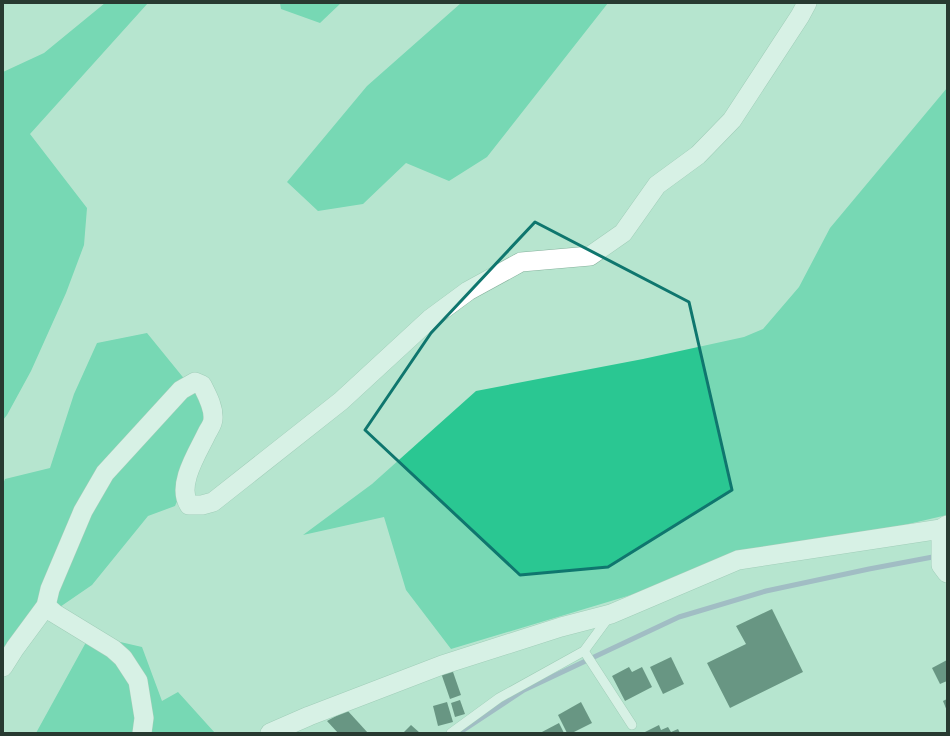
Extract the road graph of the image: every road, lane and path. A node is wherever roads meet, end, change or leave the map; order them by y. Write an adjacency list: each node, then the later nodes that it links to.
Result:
1 (807, 3): 4 (street)
2 (943, 532): 3 (street); 5 (street)
3 (944, 569)
4 (46, 606): 7 (street); 9 (street)
5 (611, 614): 6 (lane); 10 (street)
6 (585, 652): 8 (lane); 11 (lane)
7 (3, 667)
8 (632, 725)
9 (142, 733)
10 (270, 733)
11 (451, 733)

